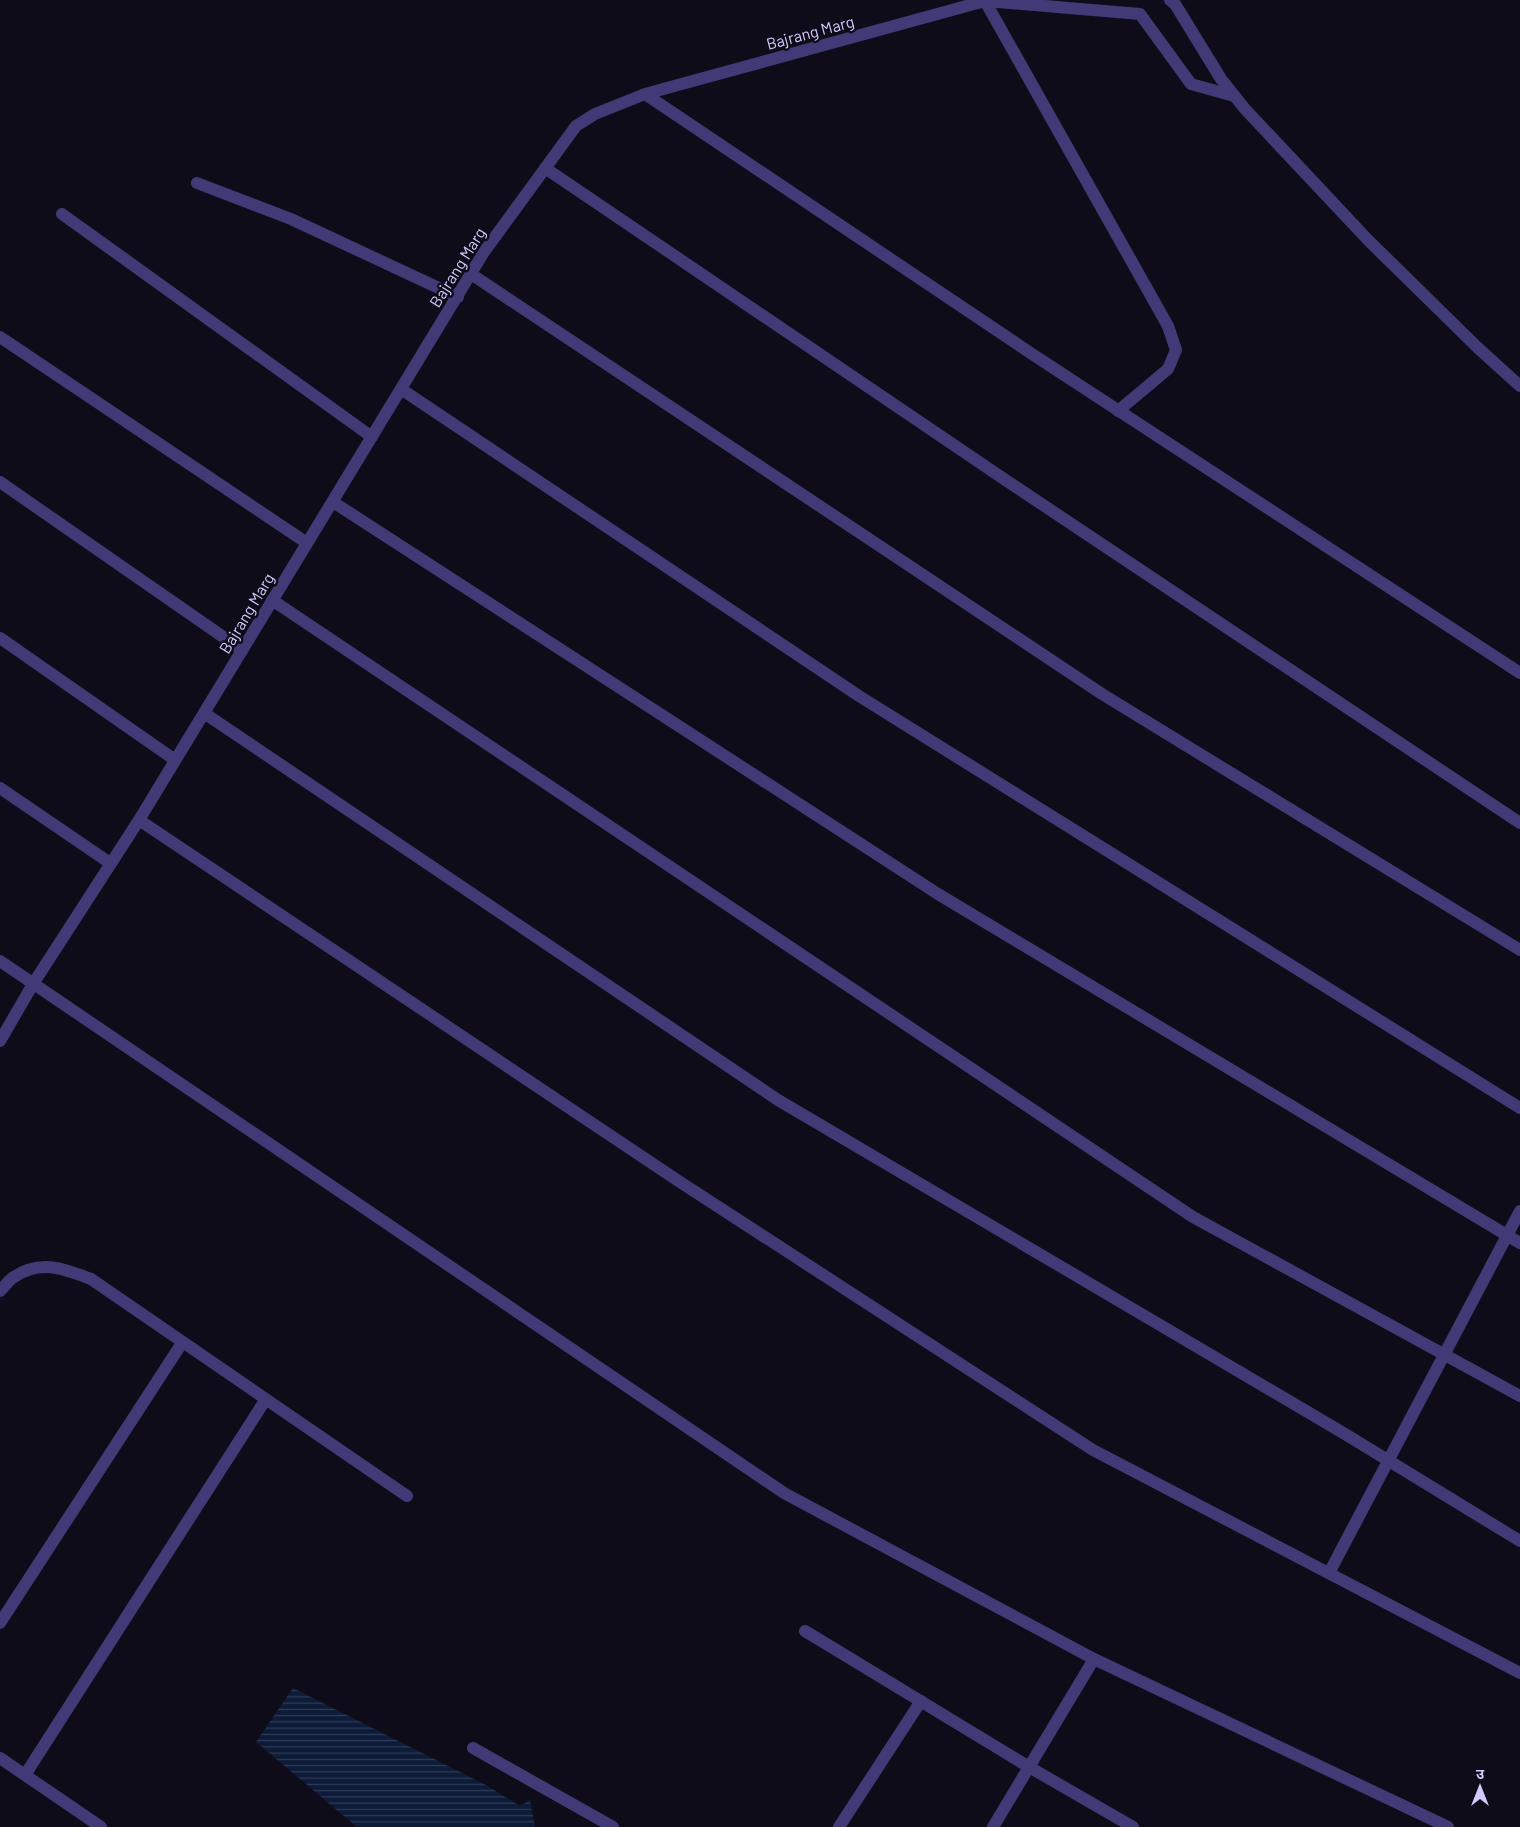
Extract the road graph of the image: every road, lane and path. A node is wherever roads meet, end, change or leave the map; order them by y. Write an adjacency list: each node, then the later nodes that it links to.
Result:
1 (1170, 0): 4 (street)
2 (986, 1): 3 (street, Bajrang Marg); 4 (street, Bajrang Marg); 13 (street)
3 (645, 94): 5 (street, Bajrang Marg); 13 (street)
4 (1234, 96): 11 (street)
5 (545, 168): 8 (street, Bajrang Marg); 26 (street)
6 (197, 183): 9 (street)
7 (62, 214): 14 (street)
8 (471, 274): 9 (street, Bajrang Marg); 28 (street)
9 (458, 297): 12 (street, Bajrang Marg)
10 (0, 337): 17 (street)
11 (1520, 386)
12 (401, 389): 14 (street, Bajrang Marg); 32 (street)
13 (1118, 411): 21 (street)
14 (372, 437): 16 (street, Bajrang Marg)
15 (0, 482): 20 (street)
16 (333, 502): 17 (street, Bajrang Marg); 34 (street)
17 (307, 543): 18 (street, Bajrang Marg)
18 (272, 600): 20 (street, Bajrang Marg); 38 (street)
19 (0, 638): 23 (street)
20 (242, 650): 22 (street, Bajrang Marg)
21 (1520, 672)
22 (204, 713): 23 (street, Bajrang Marg); 41 (street)
23 (175, 760): 25 (street, Bajrang Marg)
24 (0, 788): 27 (street)
25 (139, 820): 27 (street, Bajrang Marg); 44 (street)
26 (1520, 824)
27 (110, 863): 30 (street, Bajrang Marg)
28 (1520, 950)
29 (0, 961): 30 (street)
30 (33, 984): 31 (street, Bajrang Marg); 47 (street)
31 (0, 1041)
32 (1520, 1108)
33 (1520, 1211): 34 (street)
34 (1508, 1236): 35 (street); 38 (street)
35 (1520, 1244)
36 (0, 1291): 37 (street)
37 (182, 1343): 40 (street); 45 (street)
38 (1443, 1354): 39 (street); 41 (street)
39 (1520, 1396)
40 (266, 1399): 42 (street); 53 (street)
41 (1388, 1460): 43 (street); 44 (street)
42 (407, 1496)
43 (1520, 1541)
44 (1329, 1573): 48 (street)
45 (0, 1623)
46 (805, 1631): 49 (street)
47 (1094, 1659): 52 (street); 59 (street)
48 (1520, 1673)
49 (921, 1701): 52 (street); 56 (street)
50 (473, 1748): 55 (street)
51 (0, 1758): 53 (street)
52 (1029, 1767): 57 (street); 58 (street)
53 (25, 1775): 54 (street)
54 (101, 1827)
55 (613, 1827)
56 (839, 1827)
57 (993, 1827)
58 (1133, 1827)
59 (1448, 1827)

